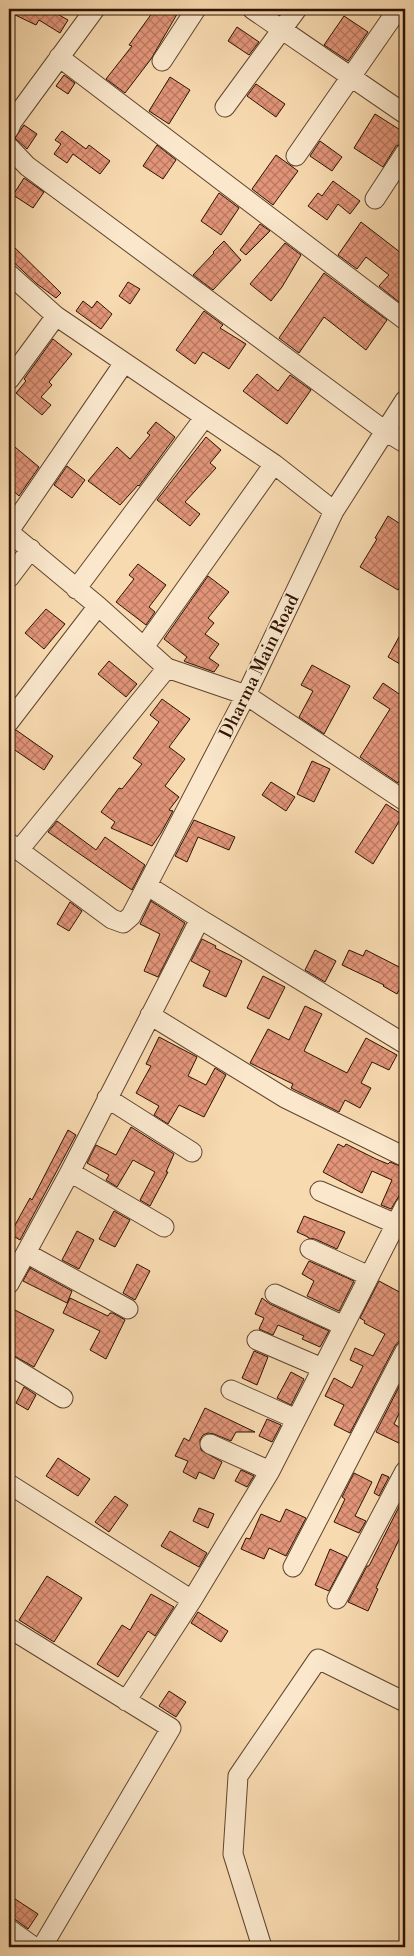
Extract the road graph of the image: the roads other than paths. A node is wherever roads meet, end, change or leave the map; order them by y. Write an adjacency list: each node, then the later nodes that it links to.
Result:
1 (95, 9): 7 (street)
2 (196, 9): 8 (street)
3 (252, 9): 6 (street)
4 (297, 9): 6 (street)
5 (398, 9): 9 (street)
6 (282, 30): 9 (street); 10 (street)
7 (59, 57): 12 (street); 19 (street)
8 (162, 61)
9 (350, 78): 11 (street); 15 (street)
10 (225, 107)
11 (405, 114)
12 (9, 129)
13 (9, 148): 24 (street)
14 (405, 153): 16 (street)
15 (296, 156)
16 (375, 199)
17 (9, 274): 18 (street)
18 (56, 316): 20 (street); 21 (street)
19 (405, 320)
20 (124, 363): 23 (street); 28 (street)
21 (9, 380)
22 (405, 400): 24 (street, Dharma Main Road)
23 (204, 418): 26 (street); 31 (street)
24 (385, 431): 25 (street); 27 (street, Dharma Main Road)
25 (405, 443)
26 (274, 464): 27 (street); 33 (street)
27 (334, 510): 35 (street, Dharma Main Road)
28 (9, 532): 29 (street)
29 (30, 549): 30 (street); 31 (street)
30 (9, 578)
31 (76, 589): 32 (street)
32 (98, 606): 33 (street); 36 (street)
33 (144, 647): 34 (street)
34 (167, 668): 35 (street); 38 (street)
35 (246, 695): 37 (street); 39 (street, Dharma Main Road)
36 (9, 722)
37 (405, 801)
38 (14, 846): 39 (street, Dharma Main Road)
39 (148, 886): 40 (street)
40 (200, 920): 41 (street); 42 (street)
41 (150, 1015): 43 (street); 45 (street)
42 (405, 1044)
43 (107, 1098): 44 (street); 46 (street)
44 (192, 1152)
45 (405, 1157)
46 (70, 1172): 50 (street); 52 (street)
47 (320, 1191): 49 (street)
48 (405, 1206): 49 (street)
49 (396, 1224): 53 (street)
50 (164, 1227)
51 (310, 1249): 53 (street)
52 (26, 1253): 54 (street); 56 (street)
53 (369, 1276): 57 (street)
54 (9, 1284)
55 (275, 1294): 57 (street)
56 (128, 1309)
57 (344, 1326): 61 (street)
58 (257, 1340): 61 (street)
59 (405, 1351): 69 (street)
60 (9, 1365): 63 (street)
61 (322, 1368): 64 (street)
62 (231, 1390): 64 (street)
63 (64, 1398)
64 (296, 1419): 66 (street)
65 (210, 1444): 66 (street)
66 (270, 1471): 71 (street)
67 (405, 1472): 70 (street)
68 (9, 1484): 71 (street)
69 (293, 1566)
70 (337, 1599)
71 (192, 1600): 73 (street)
72 (9, 1628): 73 (street)
73 (126, 1700): 77 (street)
74 (405, 1702): 78 (street)
75 (10, 1934): 76 (street)
76 (34, 1947)
77 (42, 1947)
78 (262, 1947)

